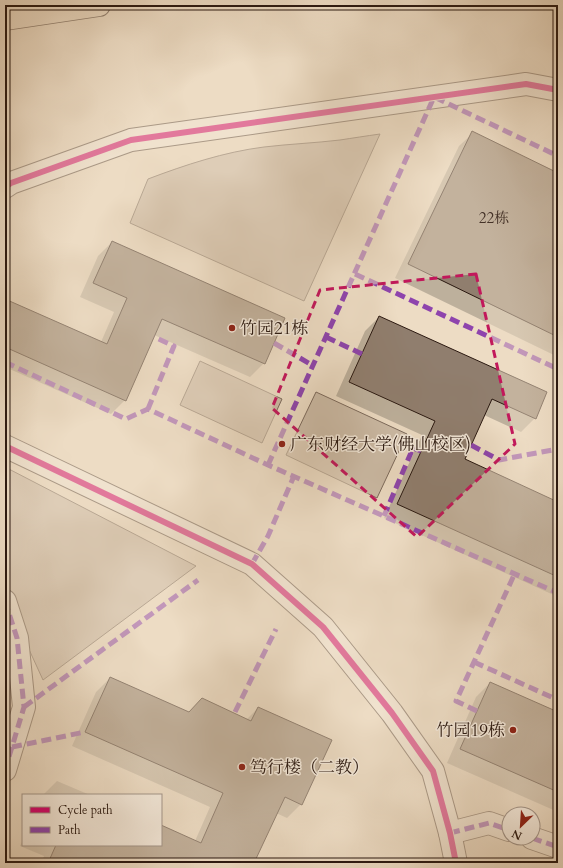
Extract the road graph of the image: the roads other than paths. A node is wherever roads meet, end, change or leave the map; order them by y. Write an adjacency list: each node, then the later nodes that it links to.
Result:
1 (99, 5): 2 (highway)
2 (5, 19)
3 (558, 90): 4 (street)
4 (5, 187)
5 (5, 446): 9 (street)
6 (5, 601): 7 (street)
7 (5, 770)
8 (501, 827): 9 (street)
9 (450, 833): 12 (street)
10 (541, 841): 11 (street)
11 (558, 847)
12 (456, 863)

